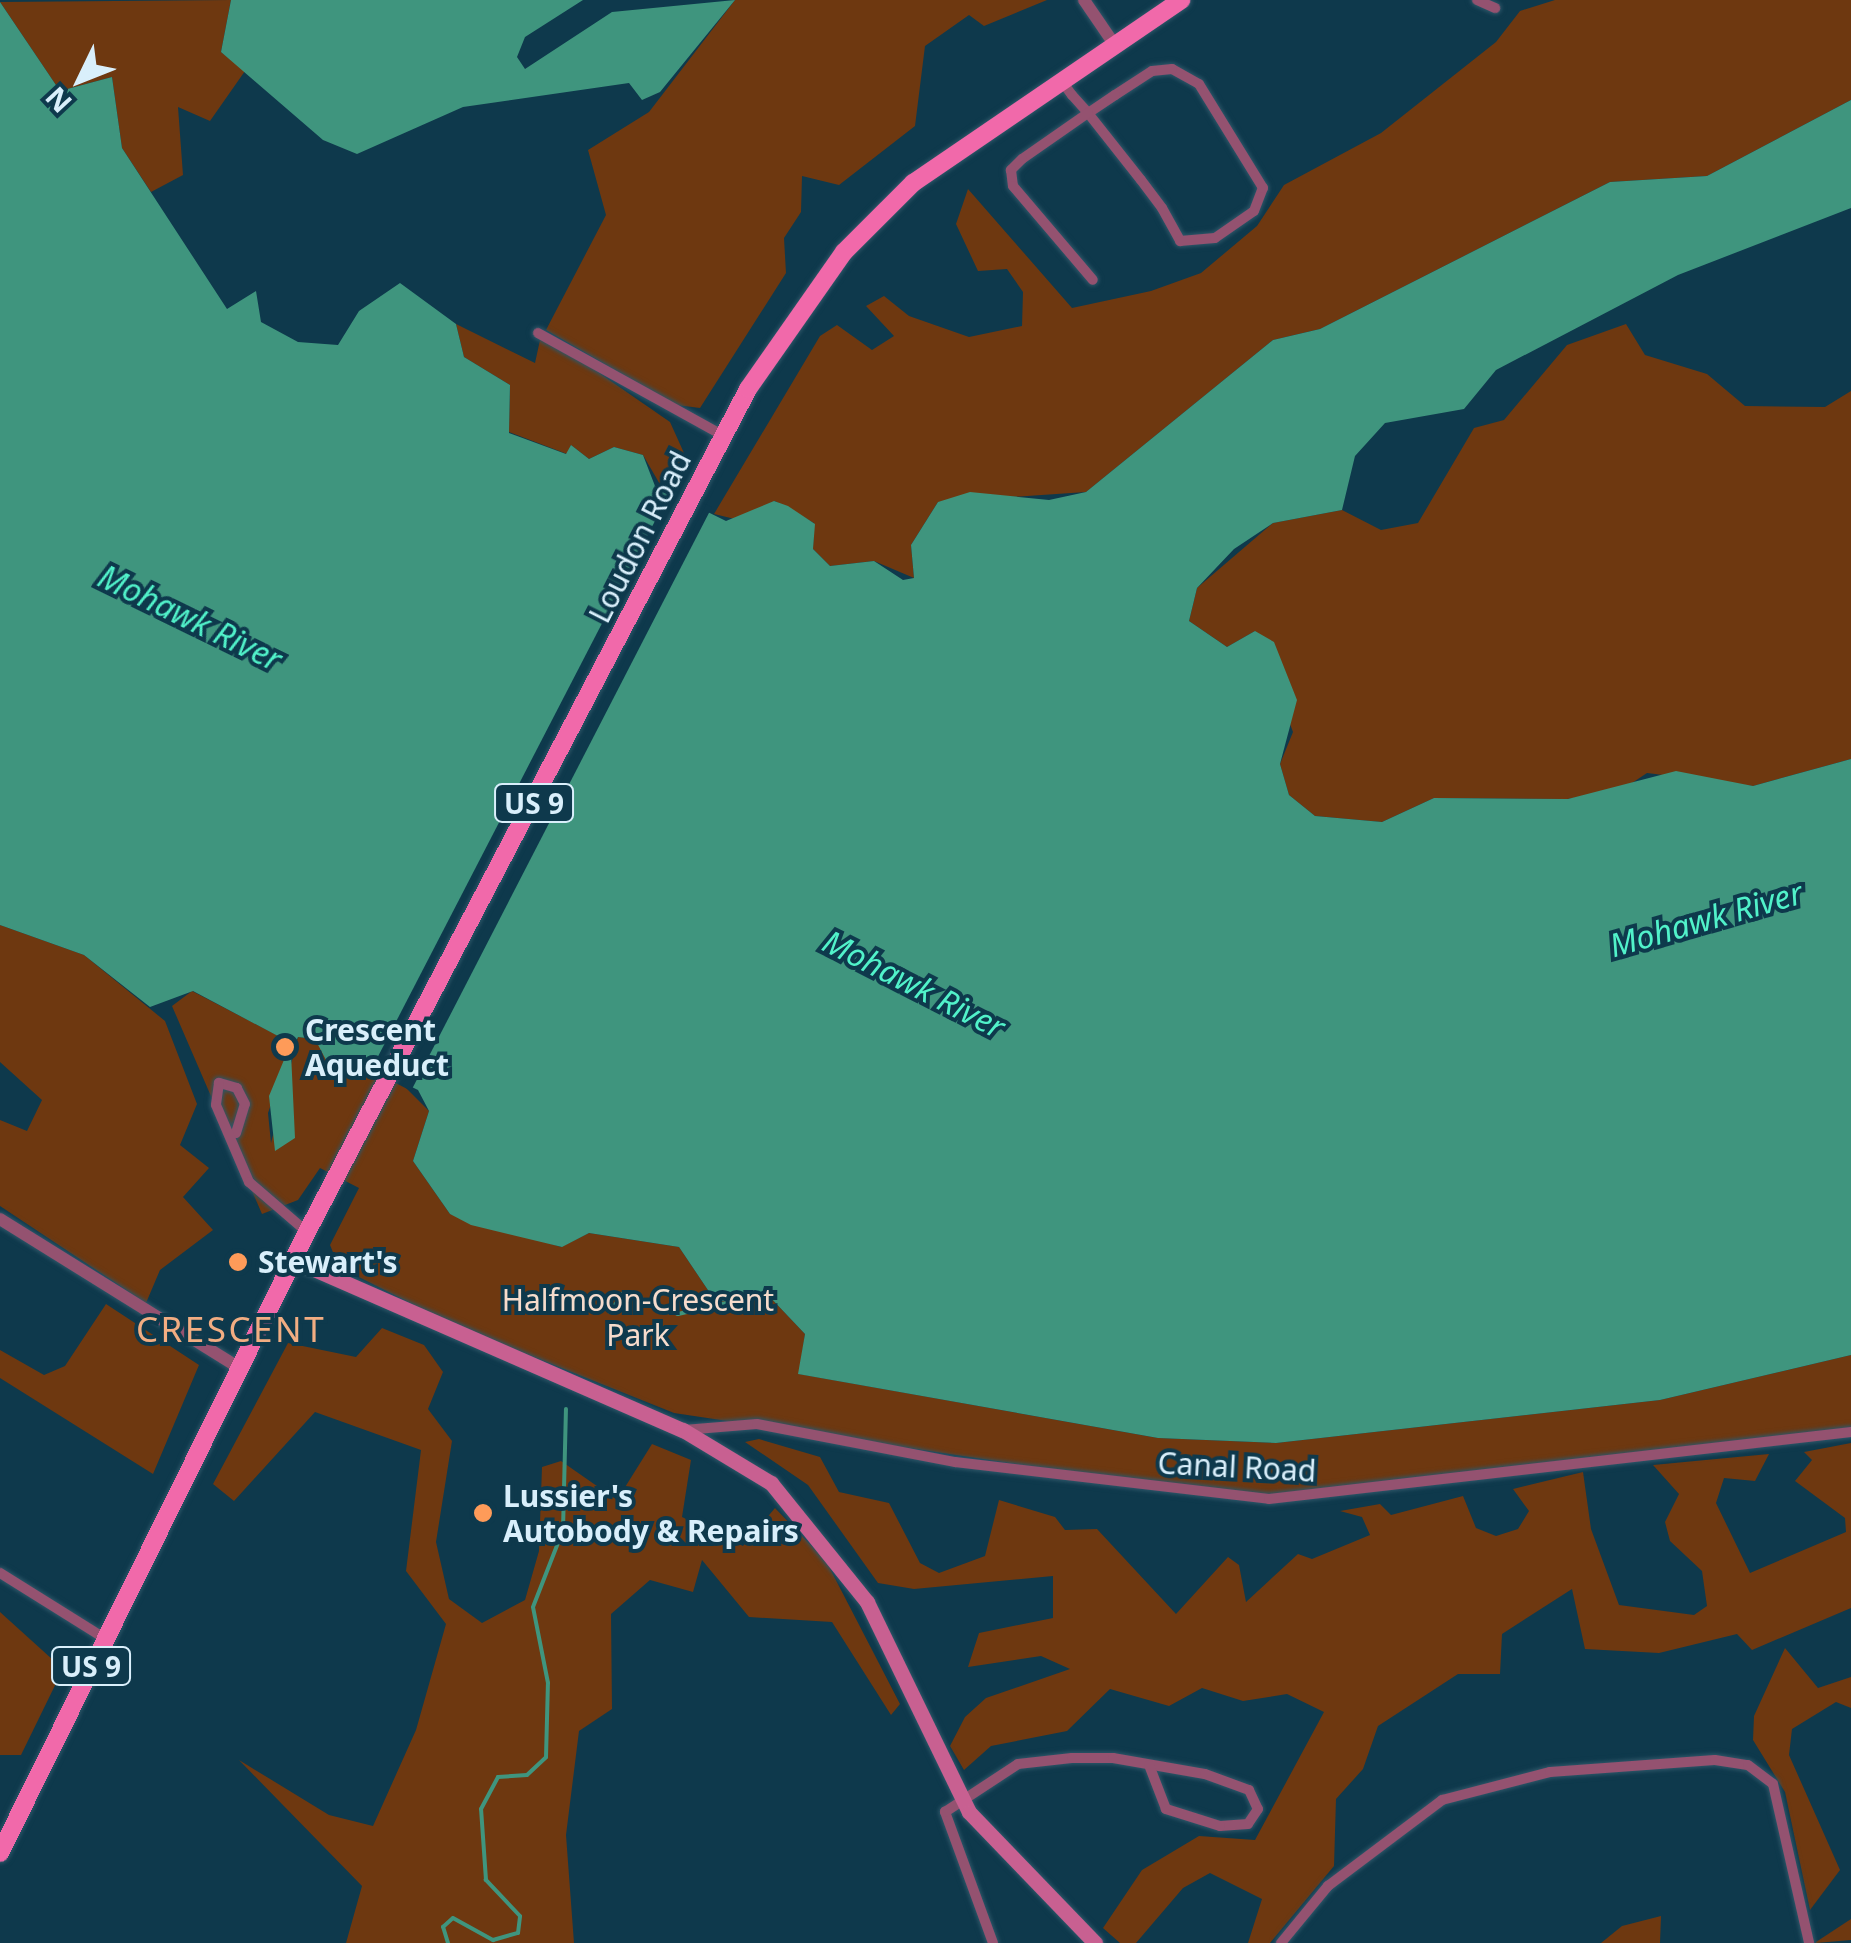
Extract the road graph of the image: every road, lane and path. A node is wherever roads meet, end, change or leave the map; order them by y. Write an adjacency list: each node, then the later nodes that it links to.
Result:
1 (1084, 0): 5 (street)
2 (1182, 0): 5 (main road, Loudon Road / US 9)
3 (1477, 0): 4 (street)
4 (1495, 8)
5 (1114, 44): 6 (main road, Loudon Road / US 9)
6 (1061, 79): 7 (street); 10 (main road, Loudon Road / US 9)
7 (1088, 113): 7 (street); 8 (street)
8 (1094, 280)
9 (538, 333): 10 (street)
10 (722, 435): 13 (main road, Loudon Road / US 9)
11 (236, 1133): 13 (street)
12 (0, 1219): 15 (street)
13 (306, 1232): 14 (main road, US 9)
14 (293, 1260): 15 (main road, US 9); 16 (main road)
15 (239, 1368): 19 (main road, US 9)
16 (683, 1430): 17 (street, Canal Road); 21 (main road)
17 (1851, 1432)
18 (0, 1573): 19 (street)
19 (104, 1638): 22 (main road, US 9)
20 (1149, 1765): 20 (street); 21 (street)
21 (959, 1796): 23 (street); 24 (main road)
22 (0, 1853)
23 (992, 1943)
24 (1095, 1943)
25 (1281, 1943): 26 (street)
26 (1808, 1943)

